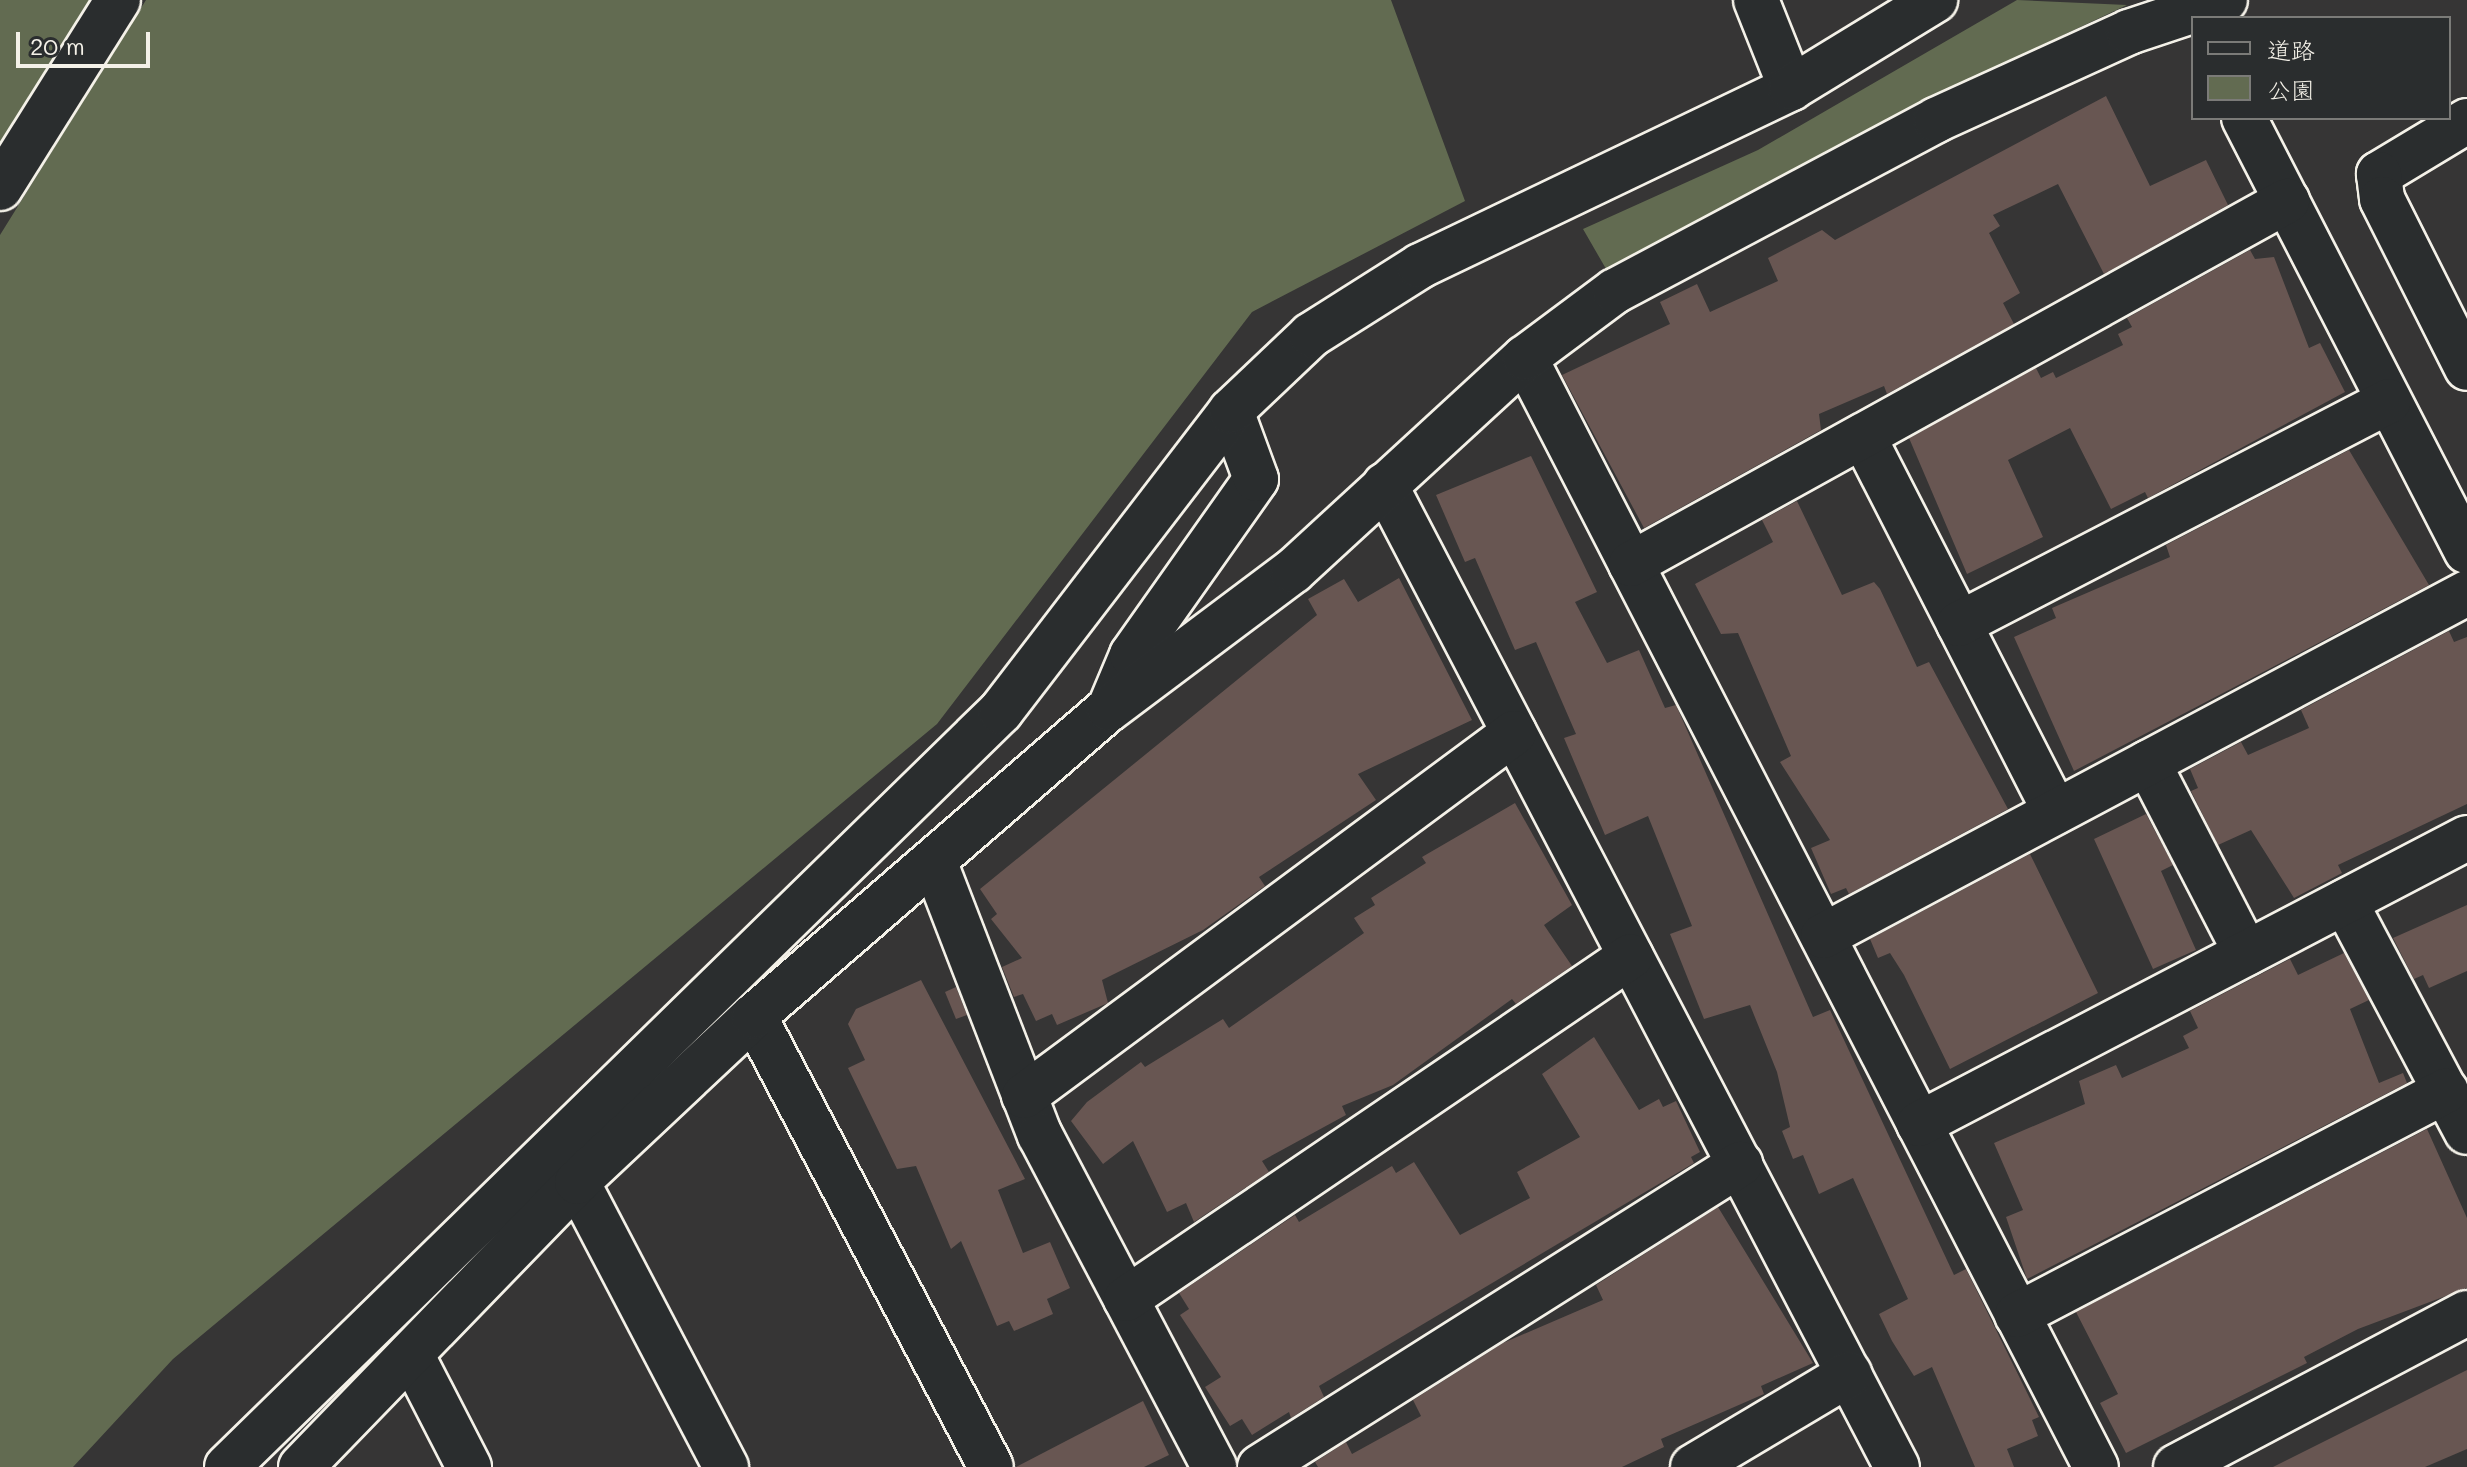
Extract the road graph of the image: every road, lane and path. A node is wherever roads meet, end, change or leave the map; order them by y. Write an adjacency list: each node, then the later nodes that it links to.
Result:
1 (118, 0): 8 (street)
2 (1756, 0): 5 (street)
3 (1935, 0): 5 (street)
4 (2202, 10): 11 (street)
5 (1791, 88): 13 (street)
6 (2245, 120): 9 (street)
7 (2467, 121): 10 (street)
8 (0, 188)
9 (2287, 201): 12 (street); 14 (street)
10 (2463, 350)
11 (1525, 358): 15 (street); 17 (street)
12 (2389, 401): 16 (street); 19 (street)
13 (1231, 411): 20 (street); 42 (street)
14 (1863, 436): 17 (street); 19 (street)
15 (1385, 485): 20 (street); 21 (street)
16 (2467, 551)
17 (1631, 564): 27 (street)
18 (2467, 593): 22 (street)
19 (1959, 624): 23 (street)
20 (1109, 709): 25 (street)
21 (1514, 733): 29 (street); 32 (street)
22 (2148, 763): 23 (street); 28 (street)
23 (2055, 812): 27 (street)
24 (2467, 838): 26 (street)
25 (934, 861): 30 (street); 32 (street)
26 (2345, 902): 28 (street); 31 (street)
27 (1823, 936): 33 (street)
28 (2246, 953): 33 (street)
29 (1631, 956): 35 (street); 37 (street)
30 (754, 1016): 36 (street); 46 (street)
31 (2446, 1091): 34 (street); 39 (street)
32 (1024, 1096): 37 (street)
33 (1919, 1124): 39 (street)
34 (2467, 1132)
35 (1740, 1164): 41 (street); 48 (street)
36 (577, 1182): 40 (street); 45 (street)
37 (1126, 1299): 47 (street)
38 (2467, 1313): 52 (street)
39 (2017, 1315): 51 (street)
40 (411, 1354): 43 (street); 44 (street)
41 (1849, 1374): 49 (street); 50 (street)
42 (227, 1467)
43 (301, 1467)
44 (469, 1467)
45 (726, 1467)
46 (991, 1467)
47 (1214, 1467)
48 (1260, 1467)
49 (1693, 1467)
50 (1897, 1467)
51 (2096, 1467)
52 (2176, 1467)

